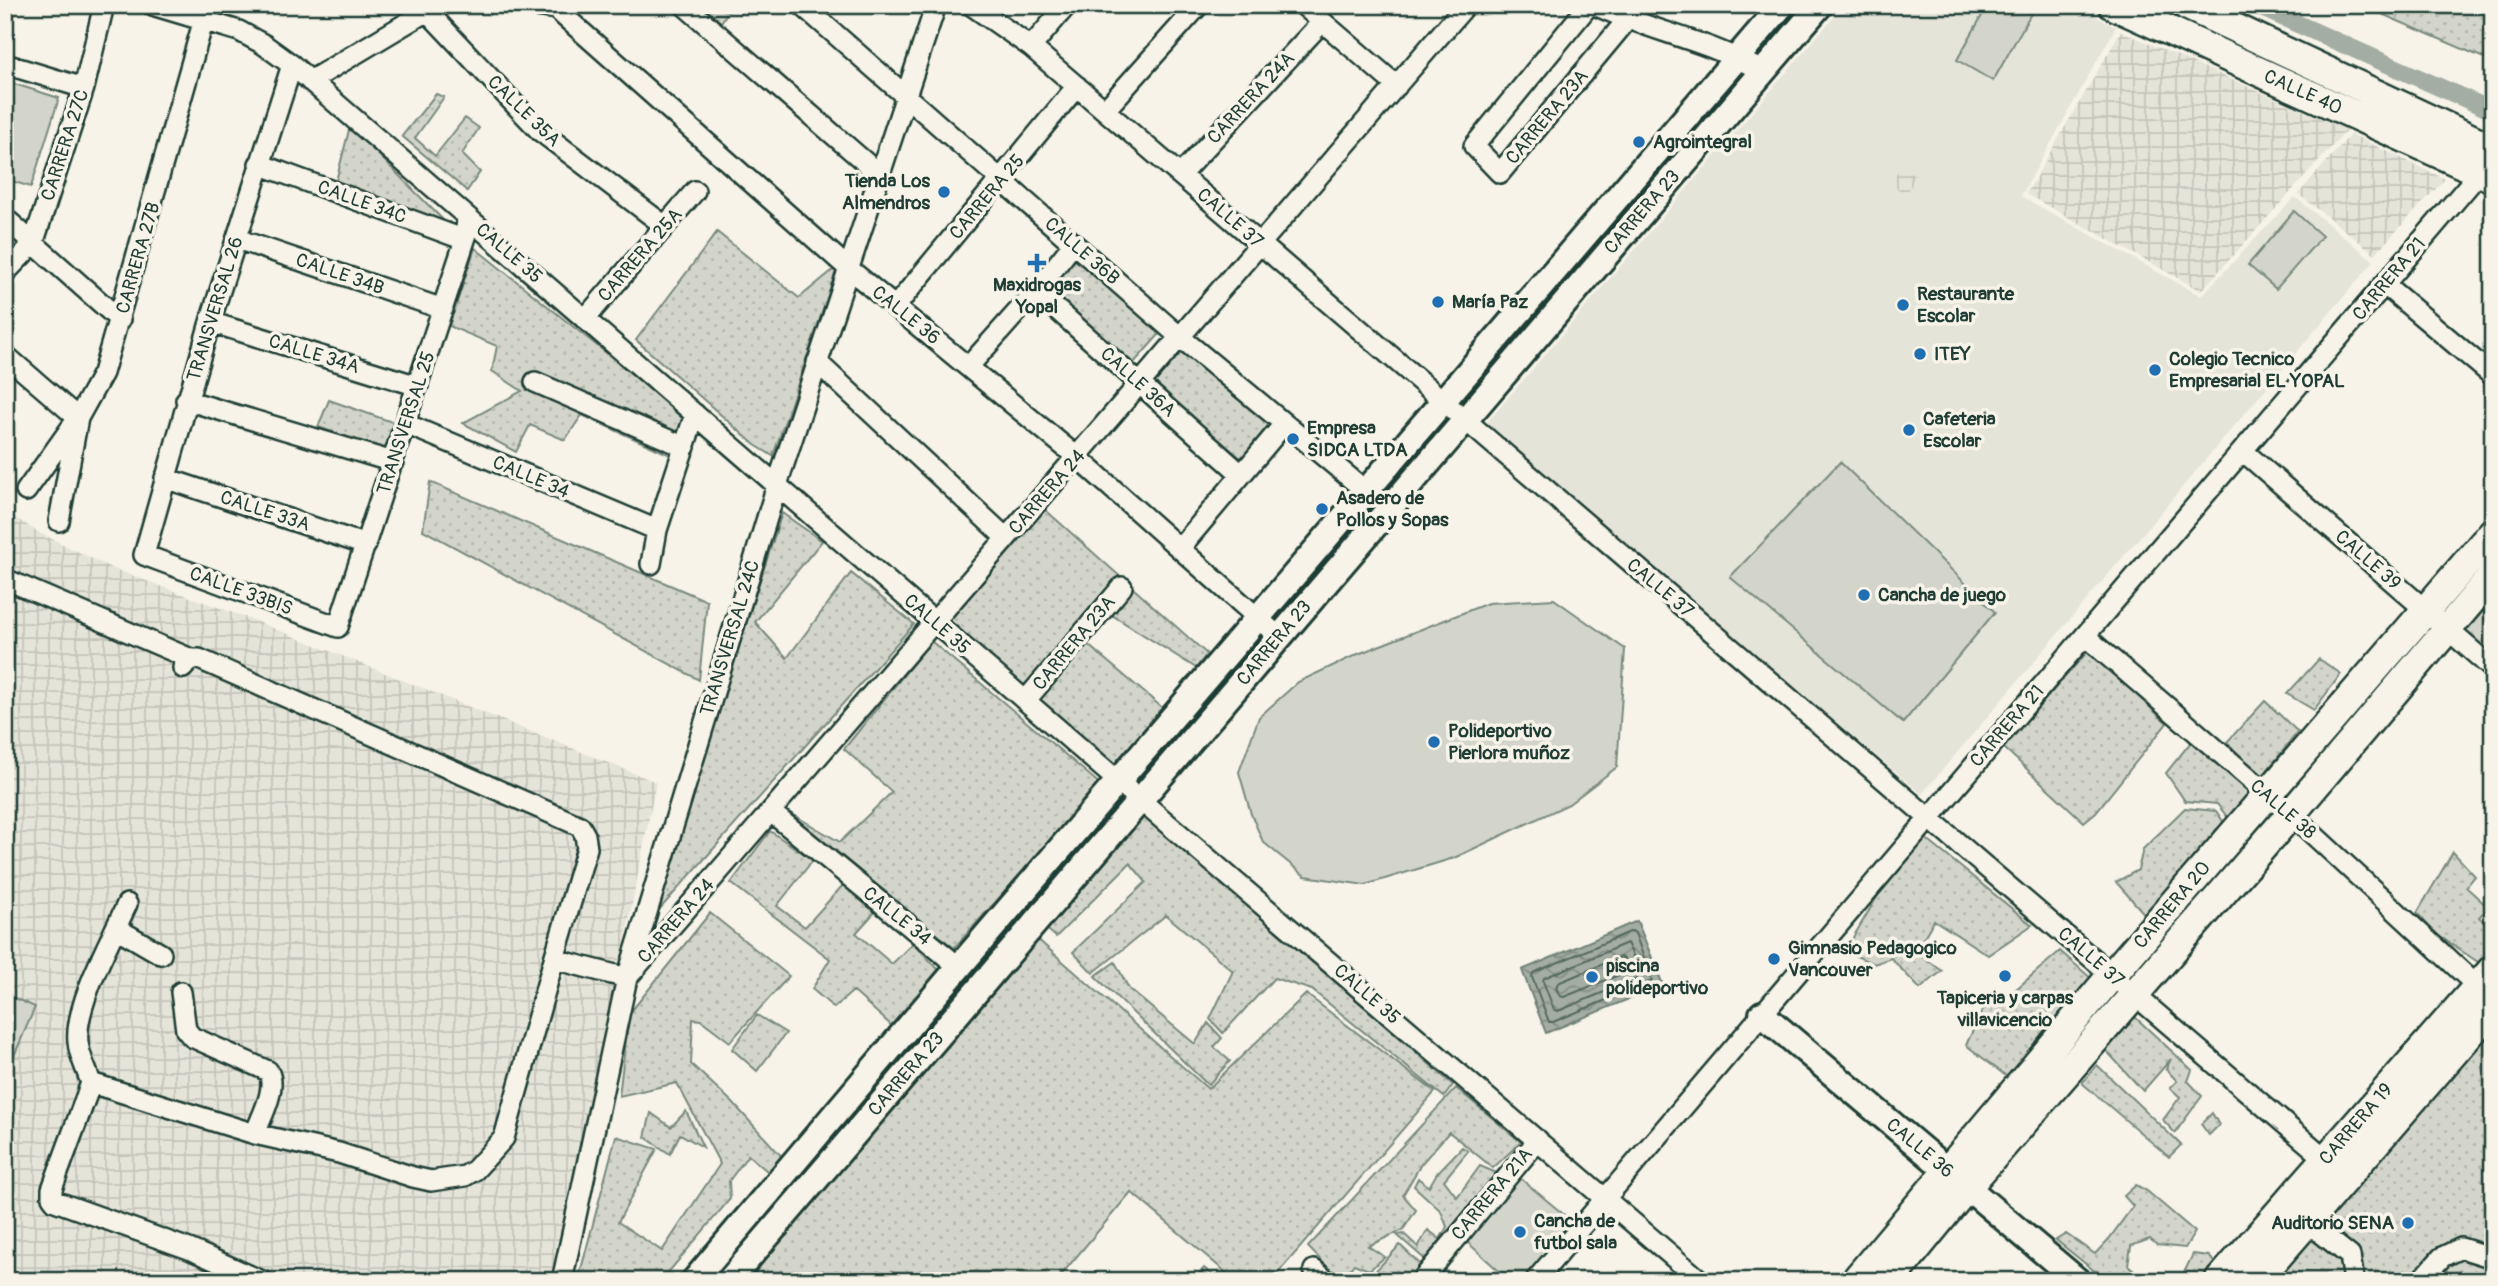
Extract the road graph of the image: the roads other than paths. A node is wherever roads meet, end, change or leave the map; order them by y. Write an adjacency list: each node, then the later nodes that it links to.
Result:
1 (104, 5): 31 (street, CARRERA 27C)
2 (152, 5): 20 (street, CALLE 35)
3 (529, 5): 18 (street, CALLE 36)
4 (684, 5): 37 (street)
5 (802, 5): 32 (street, CALLE 36B)
6 (936, 5): 32 (street, TRANSVERSAL 24C)
7 (971, 5): 23 (street, CALLE 37)
8 (1068, 5): 23 (street)
9 (1199, 5): 33 (street)
10 (1303, 5): 22 (street)
11 (1466, 5): 30 (street, CARRERA 24)
12 (1589, 5): 21 (street, CARRERA 23A)
13 (1595, 5): 21 (street)
14 (1782, 5): 24 (street, CARRERA 23)
15 (1820, 5): 27 (street, CARRERA 23)
16 (2113, 5): 34 (main road, CALLE 40)
17 (2186, 5): 34 (main road, CALLE 40)
18 (557, 7): 48 (street, CALLE 36)
19 (434, 8): 28 (street); 42 (street, CALLE 35A)
20 (206, 13): 26 (street, CALLE 35); 55 (street, CARRERA 27B)
21 (1627, 20): 24 (street)
22 (1322, 22): 30 (street); 36 (street, CARRERA 24A)
23 (1031, 47): 29 (street, CALLE 37)
24 (1738, 57): 27 (street); 66 (street, CARRERA 23)
25 (5, 64): 31 (street)
26 (292, 65): 28 (street, CALLE 35); 35 (street, TRANSVERSAL 26)
27 (1763, 72): 69 (street, CARRERA 23)
28 (310, 82): 41 (street, CALLE 35)
29 (1077, 86): 33 (street, CALLE 37); 38 (street, CARRERA 25)
30 (1397, 86): 47 (street, CARRERA 24)
31 (84, 88): 46 (street, CARRERA 27C)
32 (907, 97): 37 (street, TRANSVERSAL 24C); 38 (street, CALLE 36B)
33 (1105, 110): 36 (street, CALLE 37)
34 (2489, 162): 50 (street, CARRERA 21)
35 (259, 164): 43 (street, TRANSVERSAL 26); 44 (street, CALLE 34C)
36 (1180, 175): 47 (street, CALLE 37)
37 (881, 176): 48 (street, TRANSVERSAL 24C)
38 (1001, 181): 45 (street, CALLE 36B); 52 (street, CARRERA 25)
39 (695, 191): 42 (street, CARRERA 25A)
40 (5, 218): 46 (street)
41 (467, 218): 44 (street, TRANSVERSAL 25); 54 (street, CALLE 35)
42 (665, 226): 54 (street, CARRERA 25A)
43 (237, 239): 53 (street, CALLE 34B); 56 (street, TRANSVERSAL 26)
44 (465, 240): 53 (street, TRANSVERSAL 25)
45 (1074, 243): 51 (street); 57 (street, CALLE 36B)
46 (33, 244): 49 (street, CARRERA 27C); 55 (street)
47 (1260, 244): 57 (street, CARRERA 24); 66 (street, CALLE 37)
48 (848, 268): 52 (street, CALLE 36); 59 (street, TRANSVERSAL 24C)
49 (5, 273)
50 (2385, 285): 61 (street); 73 (street, CARRERA 21)
51 (1036, 291): 60 (street); 63 (street, CALLE 36A)
52 (895, 307): 60 (street, CALLE 36)
53 (443, 309): 64 (street, TRANSVERSAL 25)
54 (585, 319): 67 (street, CALLE 35)
55 (120, 320): 68 (street, CARRERA 27B)
56 (210, 322): 64 (street, CALLE 34A); 65 (street, TRANSVERSAL 26)
57 (1180, 337): 63 (street, CARRERA 24); 71 (street, CALLE 36B)
58 (5, 355): 68 (street)
59 (817, 362): 78 (street, TRANSVERSAL 24C); 84 (street)
60 (969, 366): 74 (street, CALLE 36)
61 (2493, 376)
62 (535, 382): 72 (street)
63 (1140, 383): 74 (street, CARRERA 24); 76 (street, CALLE 36A)
64 (418, 386): 70 (street, TRANSVERSAL 25)
65 (186, 400): 75 (street); 77 (street, TRANSVERSAL 26)
66 (1442, 401): 69 (street, CALLE 37); 80 (street, CARRERA 23)
67 (695, 414): 72 (street); 78 (street, CALLE 35)
68 (78, 418): 79 (street, CARRERA 27B); 81 (street)
69 (1464, 420): 97 (street, CARRERA 23); 105 (street, CALLE 37)
70 (406, 424): 75 (street, TRANSVERSAL 25); 82 (street, CALLE 34)
71 (1284, 424): 76 (street); 80 (street, CALLE 36B)
72 (685, 447): 82 (street)
73 (2243, 451): 93 (street, CALLE 39); 96 (street, CARRERA 21)
74 (1077, 457): 84 (street, CARRERA 24); 86 (street, CALLE 36)
75 (393, 462): 85 (street, TRANSVERSAL 25)
76 (1241, 474): 86 (street)
77 (165, 478): 85 (street, CALLE 33A); 87 (street, TRANSVERSAL 26)
78 (777, 485): 94 (street, CALLE 35); 112 (street, TRANSVERSAL 24C)
79 (26, 491)
80 (1367, 492): 92 (street, CARRERA 23)
81 (59, 521)
82 (657, 530): 88 (street)
83 (2493, 532): 93 (main road, CARRERA 20)
84 (1006, 538): 94 (street, CARRERA 24)
85 (366, 545): 95 (street, TRANSVERSAL 25)
86 (1180, 548): 92 (street, CALLE 36)
87 (144, 555): 95 (street, CALLE 33BIS)
88 (651, 564)
89 (2493, 575): 93 (main road, CARRERA 20)
90 (5, 579): 109 (street)
91 (1122, 587): 99 (street, CARRERA 23A)
92 (1259, 618): 97 (street, CALLE 36); 100 (street, CARRERA 23)
93 (2436, 620): 98 (street, CALLE 39); 101 (main road, CARRERA 20); 104 (main road, CARRERA 20)
94 (935, 622): 99 (street, CALLE 35); 103 (street, CARRERA 24)
95 (338, 627)
96 (2085, 636): 101 (street, CALLE 38); 105 (street, CARRERA 21)
97 (1279, 637): 102 (street, CARRERA 23)
98 (2493, 669)
99 (1026, 700): 100 (street, CALLE 35)
100 (1119, 781): 102 (street, CALLE 35); 110 (street, CARRERA 23)
101 (2266, 794): 104 (street, CALLE 38); 111 (main road, CARRERA 20)
102 (1140, 800): 119 (street, CALLE 35); 128 (street, CARRERA 23)
103 (771, 811): 110 (street, CALLE 34); 112 (street, CARRERA 24)
104 (2291, 814): 113 (street, CALLE 38); 115 (main road, CARRERA 20)
105 (1929, 817): 111 (street, CALLE 37); 116 (street, CARRERA 21)
106 (127, 904): 107 (street)
107 (116, 928): 108 (street); 117 (street)
108 (161, 954)
109 (554, 959): 112 (street); 118 (street)
110 (959, 967): 127 (street, CARRERA 23)
111 (2112, 975): 115 (street, CALLE 37); 121 (main road, CARRERA 20)
112 (627, 978): 126 (street, TRANSVERSAL 24C)
113 (2488, 987): 120 (main road, CARRERA 19)
114 (181, 992): 118 (street)
115 (2135, 995): 120 (street, CALLE 37); 121 (main road, CARRERA 20)
116 (1762, 1014): 121 (street, CALLE 36); 122 (street, CARRERA 21)
117 (91, 1083): 118 (street); 125 (street)
118 (255, 1134)
119 (1538, 1140): 122 (street, CALLE 35); 129 (street, CARRERA 21A)
120 (2335, 1168): 123 (main road, CARRERA 19); 135 (main road, CARRERA 19)
121 (1956, 1178): 132 (main road, CARRERA 20); 133 (main road, CARRERA 20); 134 (street, CALLE 36)
122 (1605, 1198): 130 (street, CARRERA 21); 131 (street, CALLE 35)
123 (2306, 1221): 136 (main road, CARRERA 19); 137 (street)
124 (2493, 1258): 138 (street)
125 (262, 1281)
126 (562, 1281)
127 (694, 1281)
128 (729, 1281)
129 (1420, 1281)
130 (1535, 1281)
131 (1701, 1281)
132 (1855, 1281)
133 (1891, 1281)
134 (2078, 1281)
135 (2219, 1281)
136 (2256, 1281)
137 (2354, 1281)
138 (2421, 1281)

